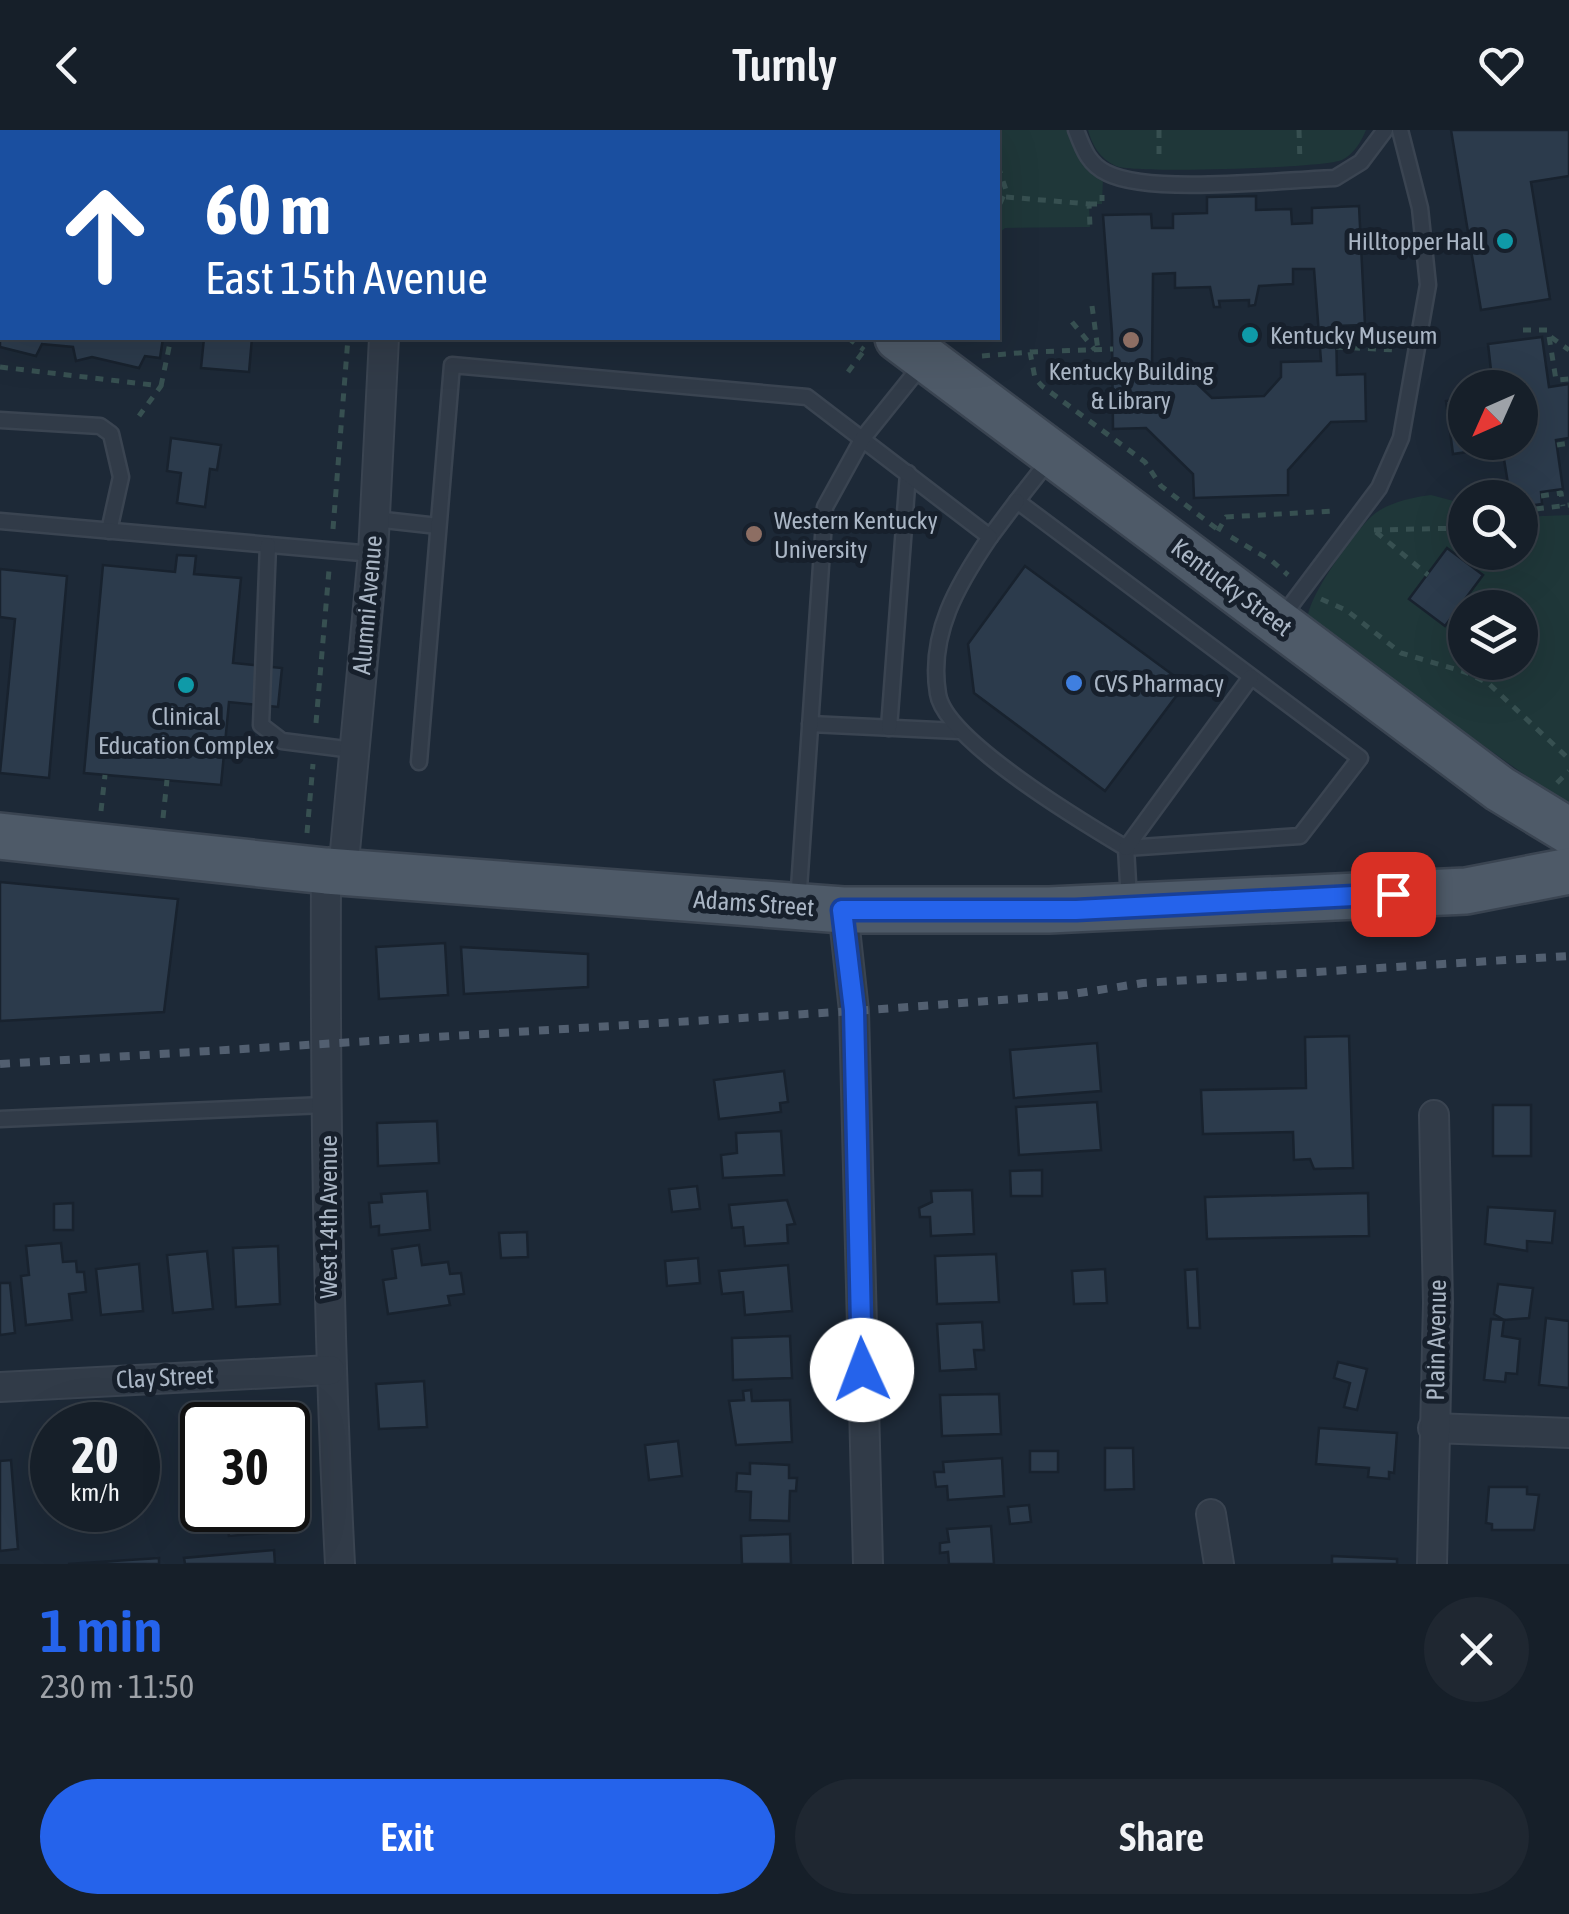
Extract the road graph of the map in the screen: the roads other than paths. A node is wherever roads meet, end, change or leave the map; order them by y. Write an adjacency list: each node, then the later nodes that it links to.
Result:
1 (1076, 130): 2 (lane)
2 (1385, 130)
3 (1400, 130): 18 (lane)
4 (384, 340): 11 (street, Alumni Avenue)
5 (897, 348): 7 (lane); 8 (main road, Kentucky Street)
6 (0, 420): 14 (lane)
7 (863, 438): 9 (lane); 13 (lane); 20 (lane)
8 (1055, 454): 10 (lane); 18 (main road, Kentucky Street)
9 (908, 473): 15 (lane); 21 (lane)
10 (1018, 502): 15 (lane); 19 (lane)
11 (375, 519): 13 (lane); 17 (street, Alumni Avenue)
12 (0, 521): 14 (lane)
13 (438, 526): 24 (lane)
14 (109, 530): 16 (lane)
15 (990, 537): 22 (lane)
16 (268, 544): 17 (lane); 23 (lane)
17 (373, 554): 23 (street, Alumni Avenue)
18 (1278, 622): 25 (main road, Kentucky Street)
19 (1251, 676): 27 (lane); 27 (lane)
20 (810, 724): 21 (lane); 30 (lane)
21 (889, 728): 22 (lane)
22 (958, 731): 27 (lane)
23 (353, 750): 28 (street, Alumni Avenue)
24 (418, 762)
25 (1569, 831)
26 (0, 836): 28 (main road, Adams Street)
27 (1126, 848): 31 (lane)
28 (326, 859): 30 (main road, Adams Street); 33 (street, West 14th Avenue)
29 (1569, 872): 31 (main road, Adams Street)
30 (798, 907): 32 (main road, Adams Street)
31 (1129, 908): 32 (main road, Adams Street)
32 (842, 910): 42 (street)
33 (325, 1105): 35 (lane); 36 (street, West 14th Avenue)
34 (1434, 1116): 38 (street, Plain Avenue)
35 (0, 1119)
36 (330, 1370): 37 (street, Clay Street); 41 (street, West 14th Avenue)
37 (0, 1388)
38 (1433, 1428): 39 (street); 44 (street, Plain Avenue)
39 (1569, 1433)
40 (1211, 1514): 43 (street)
41 (340, 1564)
42 (868, 1564)
43 (1219, 1564)
44 (1432, 1564)

